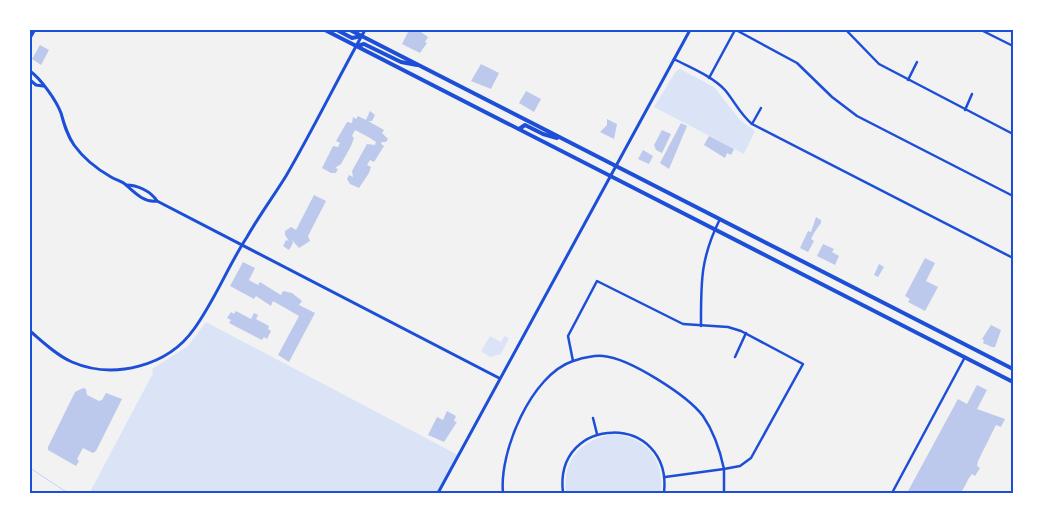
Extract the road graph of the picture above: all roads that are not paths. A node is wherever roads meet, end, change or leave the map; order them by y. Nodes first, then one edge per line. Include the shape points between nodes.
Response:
1 (34, 30) edge
2 (325, 30) edge
3 (337, 30) edge
4 (350, 30) edge
5 (365, 30) edge
6 (690, 30) edge
7 (736, 30) edge
8 (846, 30) edge
9 (982, 30) edge
10 (362, 36) junction
11 (30, 37) edge
12 (357, 46) junction
13 (1013, 46) edge
14 (674, 60) junction
15 (917, 62) dead end
16 (420, 65) junction
17 (30, 70) edge
18 (709, 78) junction
19 (30, 80) edge
20 (908, 80) junction
21 (43, 86) junction
22 (460, 86) junction
23 (972, 94) dead end
24 (455, 96) junction
25 (761, 108) dead end
26 (965, 110) junction
27 (752, 124) junction
28 (519, 129) junction
29 (1013, 134) edge
30 (565, 140) junction
31 (615, 166) junction
32 (610, 175) junction
33 (126, 185) junction
34 (1013, 196) edge
35 (158, 201) junction
36 (720, 219) junction
37 (715, 229) junction
38 (242, 244) junction
39 (1013, 258) edge
40 (701, 326) junction
41 (30, 331) edge
42 (746, 333) junction
43 (735, 357) dead end
44 (965, 357) junction
45 (573, 361) junction
46 (1013, 369) edge
47 (499, 378) junction
48 (1013, 382) edge
49 (593, 418) dead end
50 (597, 434) junction
51 (724, 469) junction
52 (665, 476) junction
53 (562, 492) edge
54 (438, 493) edge
55 (503, 493) edge
56 (664, 493) edge
57 (724, 493) edge
58 (892, 493) edge

1 - 11 main road
2 - 12 main road
3 - 10 main road via 352,38
4 - 10 main road
5 - 10 street
6 - 14 street
7 - 18 street
7 - 34 street via 797,63 857,116
8 - 20 street via 874,61
9 - 13 street
10 - 12 street
10 - 16 main road
12 - 16 main road via 364,44 401,62
12 - 24 main road
12 - 38 street via 286,174
14 - 18 street
14 - 31 street
15 - 20 street
16 - 22 main road
17 - 21 street
18 - 27 street via 724,89
19 - 21 street
20 - 26 street
21 - 33 street via 57,105 68,135 82,155
22 - 24 main road
22 - 30 main road
23 - 26 street
24 - 28 main road
25 - 27 street
26 - 29 street
27 - 39 street
28 - 30 main road via 525,125
28 - 32 main road
30 - 31 main road
31 - 32 street
31 - 36 main road
32 - 37 main road
32 - 47 street
33 - 35 street via 153,195
33 - 35 street via 130,191 152,202
35 - 38 street
36 - 37 street
36 - 46 main road
37 - 40 street via 703,264
37 - 44 main road
38 - 41 street via 194,330 172,349 148,363 110,370 88,367 66,360
38 - 47 street
40 - 42 street via 728,327
40 - 45 street via 683,324 597,280 568,336
42 - 43 street
42 - 51 street via 803,364 751,458 740,466
44 - 48 main road
44 - 58 street
45 - 51 street via 596,356 615,359 676,391 702,415 710,428
45 - 55 street via 546,378 520,422 505,460
47 - 54 street
49 - 50 street
50 - 52 street via 626,433 643,442 657,456
50 - 53 street via 581,442 568,459
51 - 52 street
51 - 57 street
52 - 56 street

